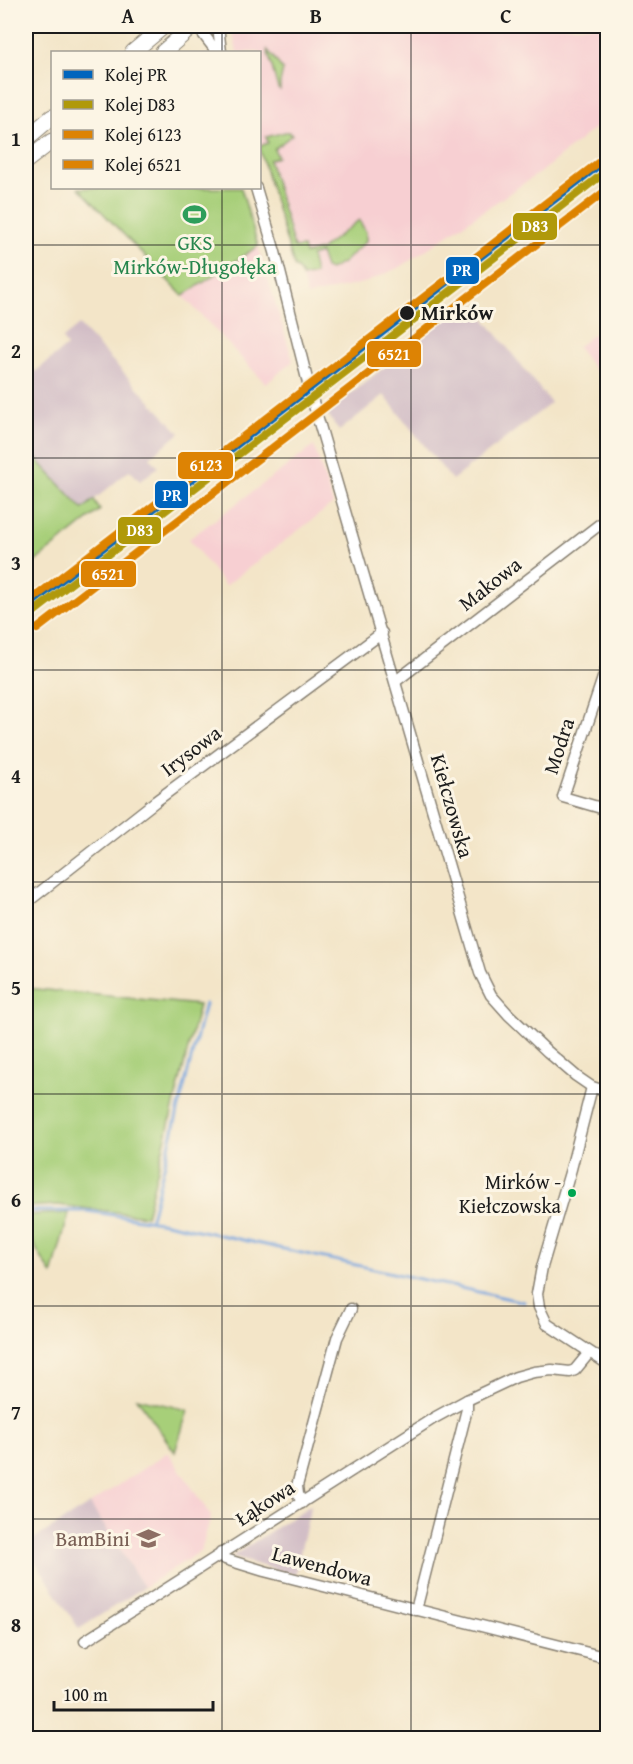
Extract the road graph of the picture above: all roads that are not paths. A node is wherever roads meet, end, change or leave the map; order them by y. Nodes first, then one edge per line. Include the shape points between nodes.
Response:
1 (164, 26) edge
2 (195, 26) edge
3 (218, 26) edge
4 (134, 51) edge
5 (164, 51) edge
6 (218, 51) edge
7 (219, 51) edge
8 (51, 118) edge
9 (26, 139) edge
10 (51, 142) edge
11 (26, 161) edge
12 (256, 189) edge
13 (608, 518) edge
14 (382, 633) junction
15 (608, 663) edge
16 (396, 681) junction
17 (608, 810) edge
18 (26, 903) edge
19 (592, 1088) junction
20 (608, 1092) edge
21 (351, 1309) dead end
22 (589, 1353) junction
23 (608, 1365) edge
24 (467, 1400) junction
25 (302, 1503) junction
26 (221, 1553) junction
27 (417, 1610) junction
28 (85, 1641) dead end
29 (608, 1658) edge

1 - 4 main road
2 - 5 main road
2 - 6 street
3 - 7 street
8 - 9 main road
10 - 11 main road
12 - 14 street, Kiełczowska via 311,395
13 - 16 street, Makowa
14 - 16 street, Kiełczowska
14 - 18 street, Irysowa
15 - 17 street, Modra via 563,796
16 - 19 street, Kiełczowska via 487,989 508,1014
19 - 20 street
19 - 22 street via 537,1294 547,1324
21 - 25 street via 337,1338 297,1486
22 - 23 street
22 - 24 street, Łąkowa via 570,1372 534,1372
24 - 25 street, Łąkowa
24 - 27 street
25 - 26 street, Łąkowa
26 - 27 street, Lawendowa via 225,1559 245,1566
26 - 28 street, Łąkowa
27 - 29 street, Lawendowa

